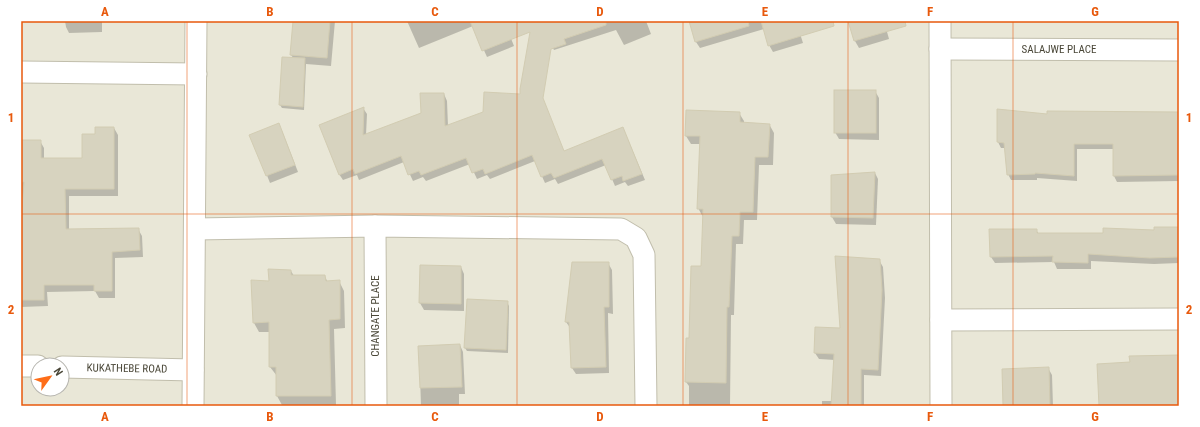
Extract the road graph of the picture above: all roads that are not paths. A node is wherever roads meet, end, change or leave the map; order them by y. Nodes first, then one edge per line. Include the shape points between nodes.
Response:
1 (196, 21) edge
2 (940, 21) edge
3 (940, 49) junction
4 (1179, 50) edge
5 (21, 72) edge
6 (196, 74) junction
7 (375, 226) junction
8 (195, 229) junction
9 (1179, 319) edge
10 (941, 320) junction
11 (70, 367) edge
12 (193, 370) junction
13 (193, 406) edge
14 (376, 406) edge
15 (646, 406) edge
16 (941, 406) edge

1 - 6 street
2 - 3 street
3 - 4 street, SALAJWE PLACE
3 - 10 street
5 - 6 street
6 - 8 street
7 - 8 street
7 - 14 street, CHANGATE PLACE
7 - 15 street via 621,229 636,238 644,255
8 - 12 street
9 - 10 street
10 - 16 street
11 - 12 street, KUKATHEBE ROAD
12 - 13 street

